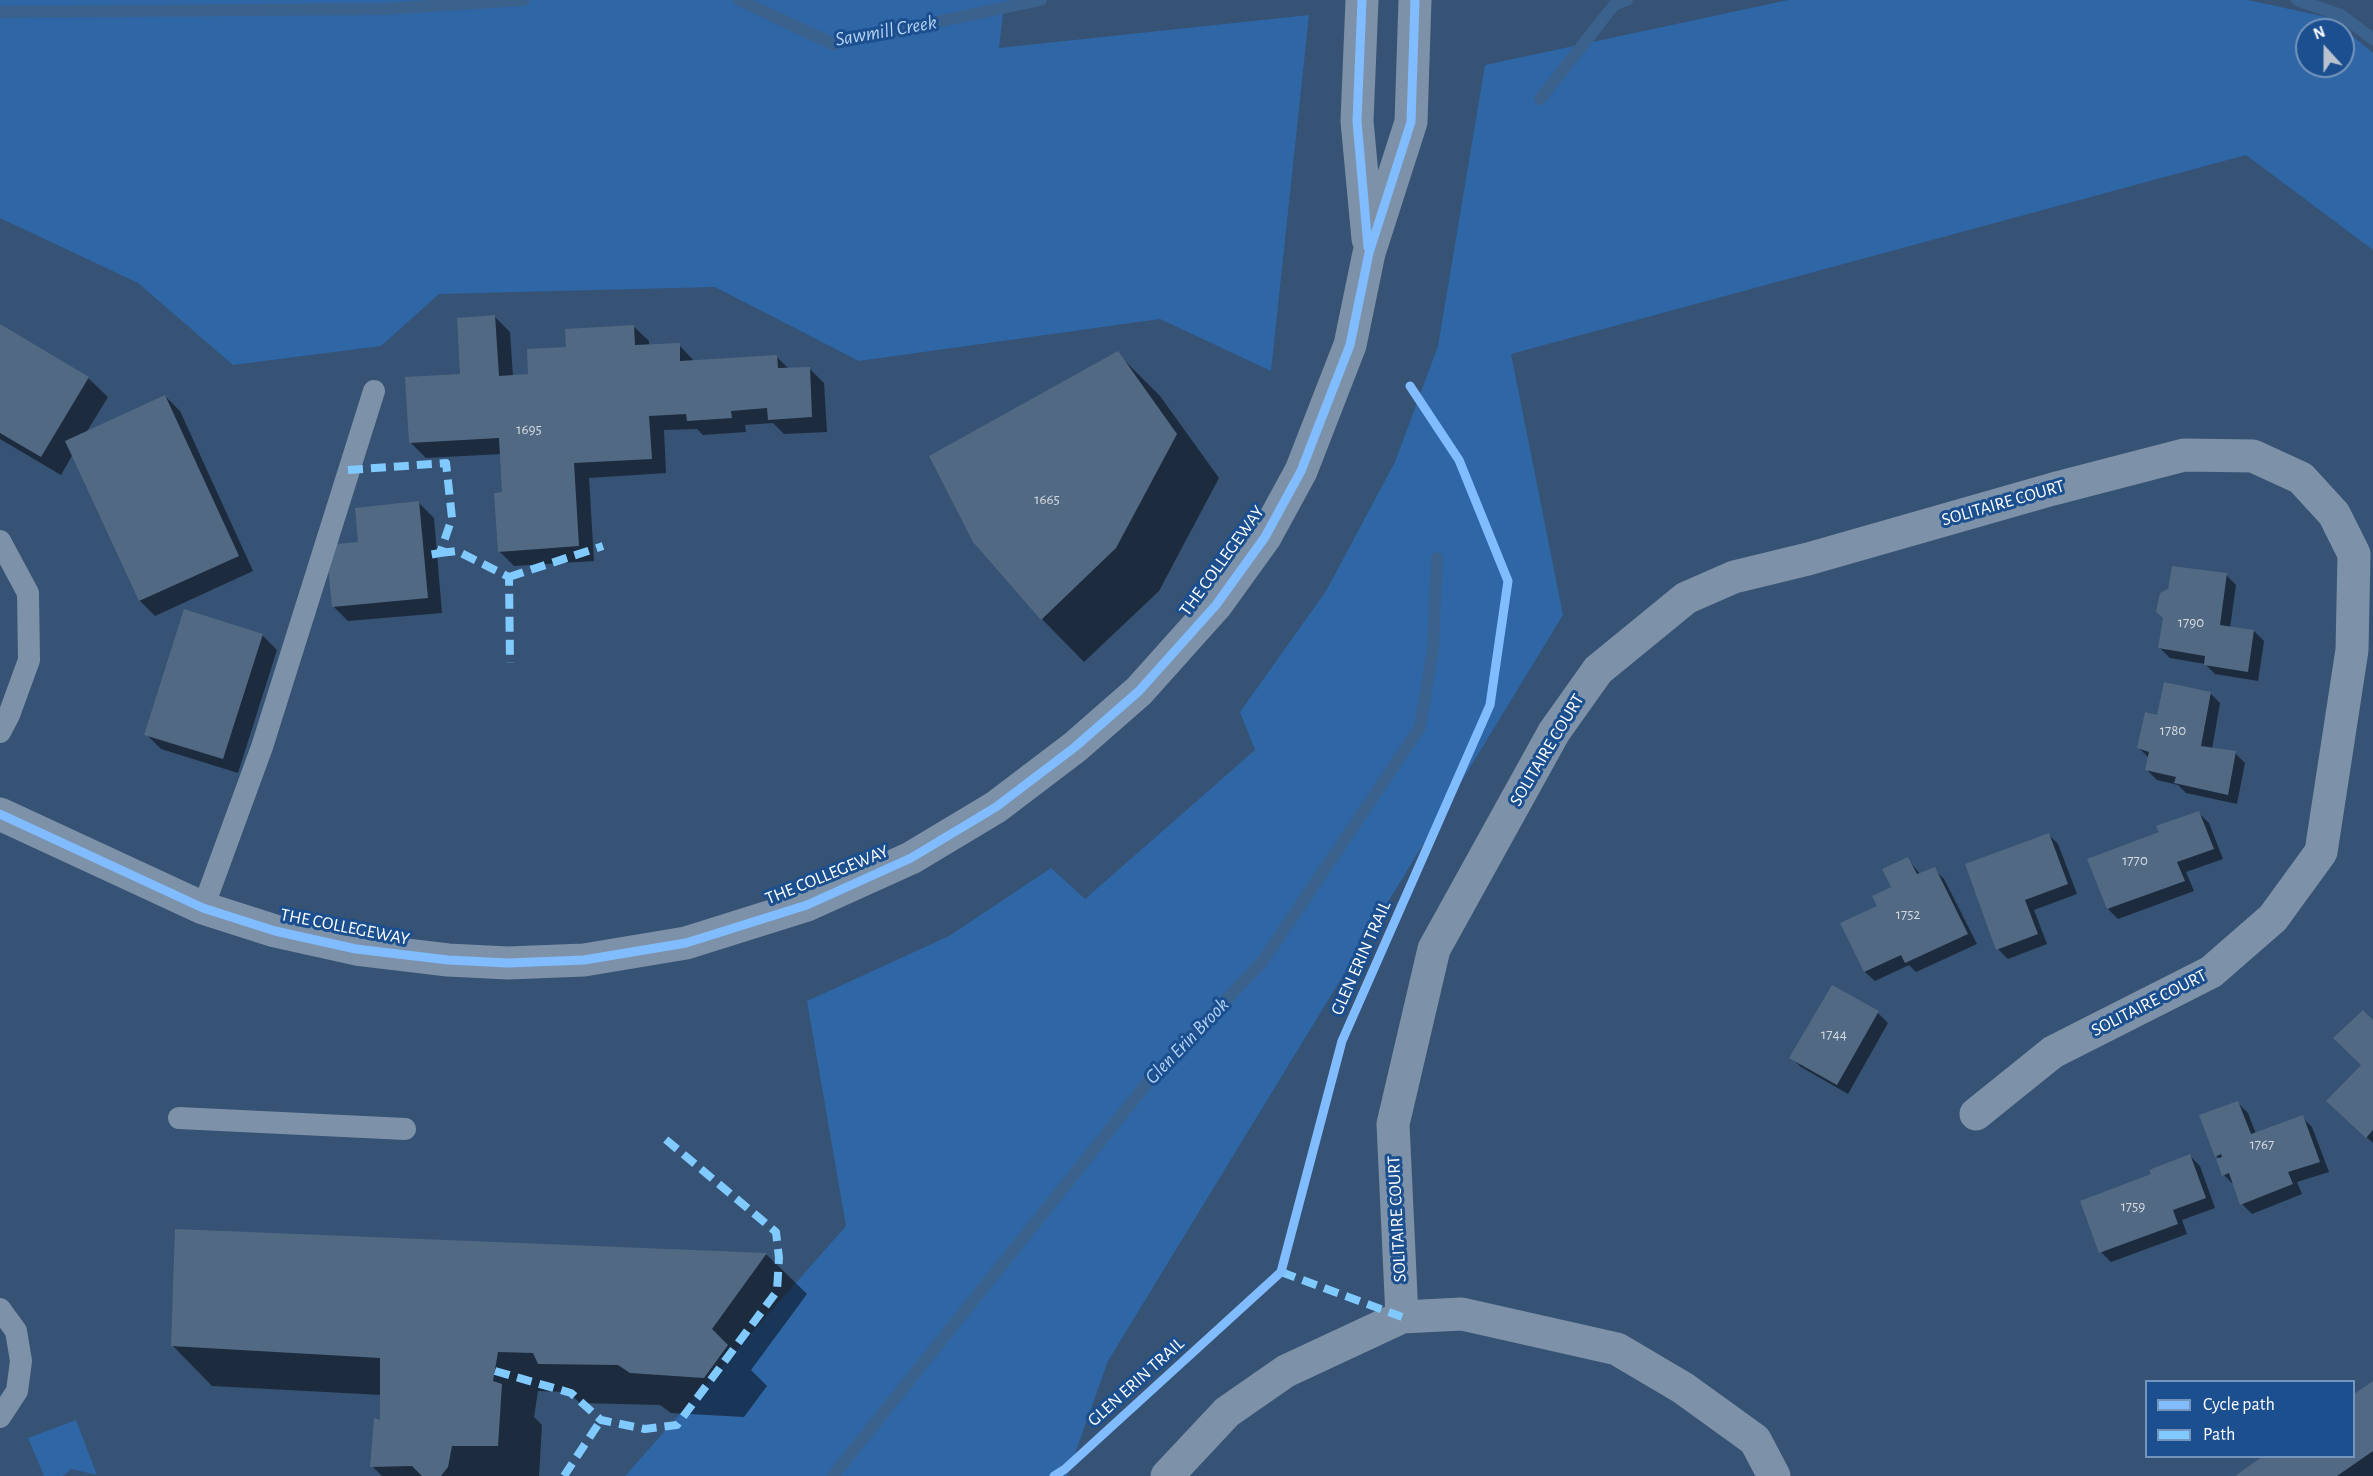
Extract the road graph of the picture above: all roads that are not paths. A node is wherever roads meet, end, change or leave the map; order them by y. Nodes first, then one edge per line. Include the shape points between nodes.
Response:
1 (1362, 0) edge
2 (1416, 0) edge
3 (1369, 253) junction
4 (374, 392) dead end
5 (0, 541) edge
6 (0, 732) edge
7 (0, 814) edge
8 (203, 908) junction
9 (1976, 1114) dead end
10 (179, 1118) dead end
11 (405, 1129) dead end
12 (0, 1310) edge
13 (1402, 1317) junction
14 (0, 1417) edge
15 (1167, 1476) edge
16 (1774, 1476) edge

1 - 3 street, THE COLLEGEWAY via 1357,121
2 - 3 street, THE COLLEGEWAY via 1411,122
3 - 8 street, THE COLLEGEWAY via 1350,345 1301,471 1264,537 1216,605 1139,691 1075,747 996,807 911,858 807,905 686,943 584,960 508,963 356,949 275,931
4 - 8 lane via 262,747
5 - 6 lane via 28,593 28,660
7 - 8 street, THE COLLEGEWAY
9 - 13 street, SOLITAIRE COURT via 2053,1052 2211,972 2273,918 2321,852 2352,650 2354,554 2334,514 2301,478 2253,456 2184,455 2053,489 1734,577 1686,598 1598,670 1554,732 1434,949 1393,1124
10 - 11 lane
12 - 14 lane via 16,1331 21,1361 17,1390
13 - 15 street via 1286,1371 1227,1412
13 - 16 street via 1462,1314 1617,1349 1683,1388 1755,1440

